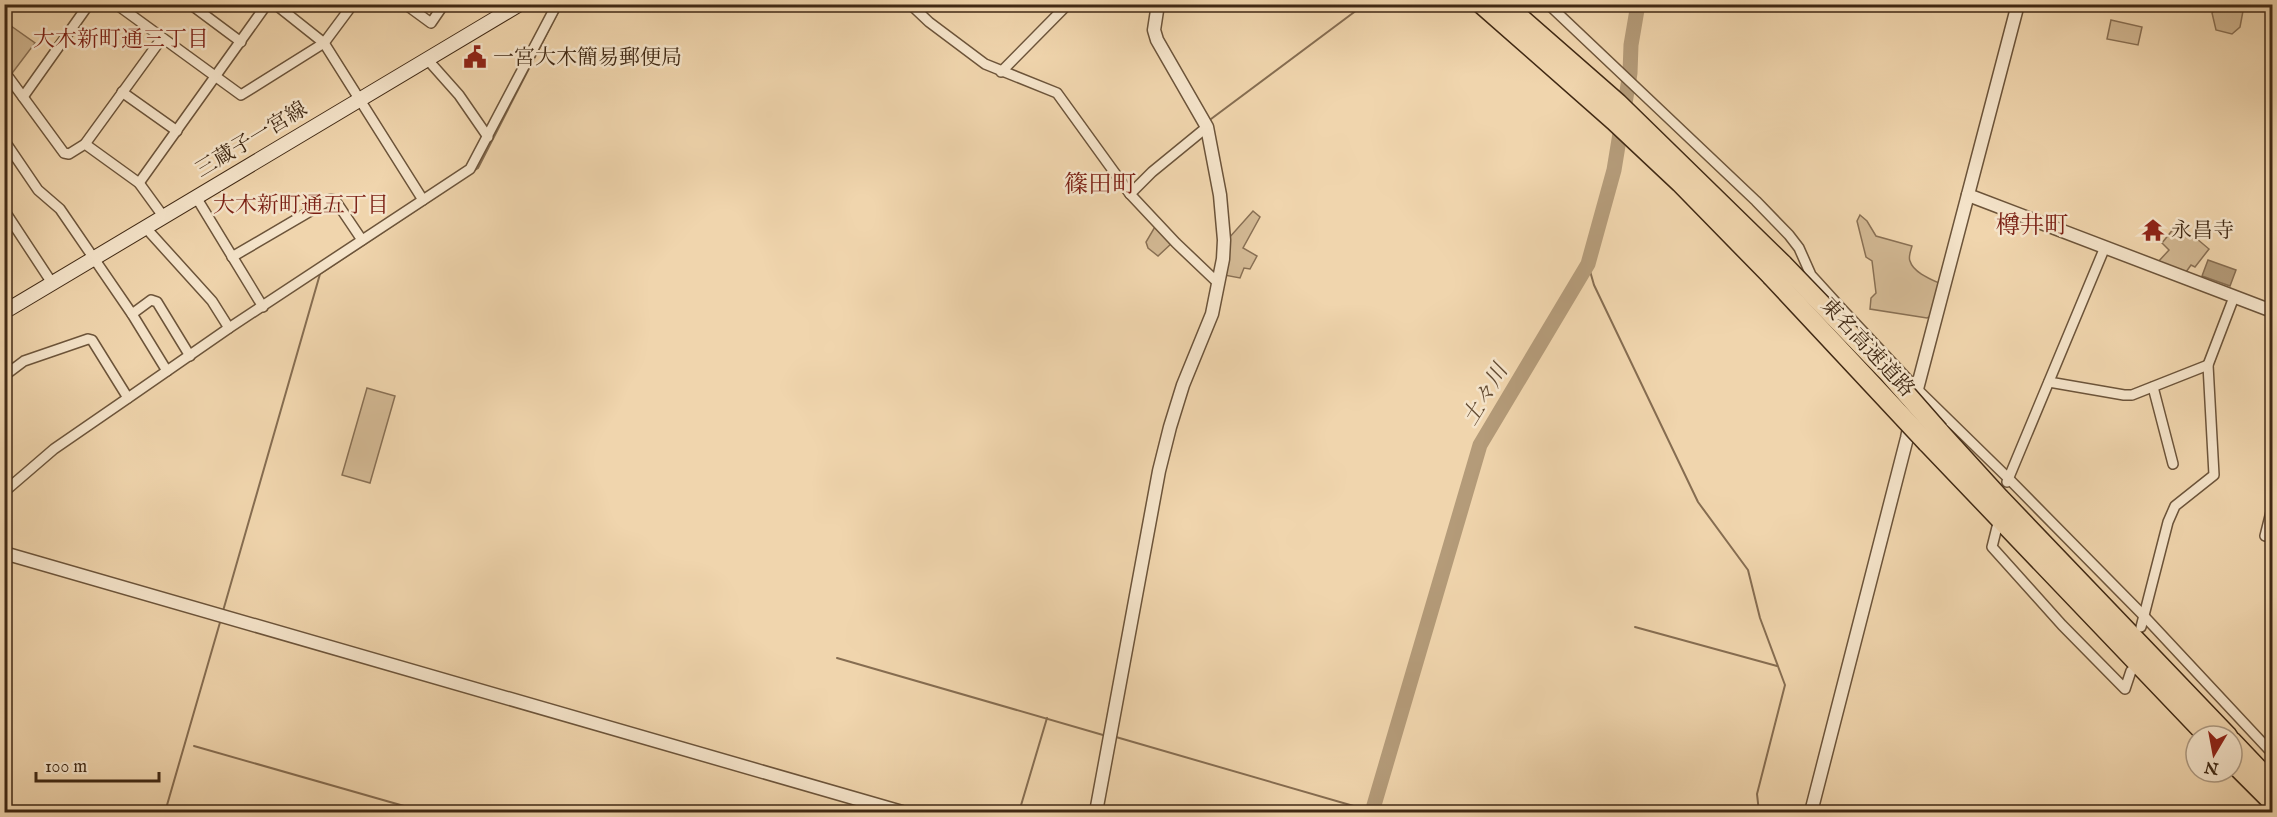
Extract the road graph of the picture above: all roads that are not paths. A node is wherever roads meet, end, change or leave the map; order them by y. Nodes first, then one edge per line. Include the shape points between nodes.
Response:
1 (116, 4) edge
2 (190, 4) edge
3 (267, 4) edge
4 (275, 4) edge
5 (353, 4) edge
6 (405, 4) edge
7 (444, 4) edge
8 (557, 4) edge
9 (910, 4) edge
10 (1068, 4) edge
11 (1158, 4) edge
12 (1481, 4) edge
13 (1548, 4) edge
14 (2018, 4) edge
15 (519, 5) edge
16 (85, 6) edge
17 (1505, 12) edge
18 (162, 38) junction
19 (241, 42) junction
20 (324, 43) junction
21 (427, 59) junction
22 (4, 71) edge
23 (1001, 72) junction
24 (216, 77) junction
25 (122, 92) junction
26 (22, 97) junction
27 (360, 99) junction
28 (1208, 127) junction
29 (177, 131) junction
30 (488, 137) junction
31 (4, 140) edge
32 (85, 144) junction
33 (139, 183) junction
34 (1130, 194) junction
35 (1968, 195) junction
36 (196, 197) junction
37 (423, 200) junction
38 (4, 210) edge
39 (164, 216) junction
40 (144, 227) junction
41 (362, 240) junction
42 (2105, 247) junction
43 (232, 257) junction
44 (93, 258) junction
45 (52, 284) junction
46 (1218, 284) junction
47 (2234, 297) junction
48 (263, 307) junction
49 (2272, 311) edge
50 (4, 312) edge
51 (132, 314) junction
52 (229, 328) junction
53 (190, 356) junction
54 (2208, 365) junction
55 (167, 371) junction
56 (5, 374) edge
57 (2049, 382) junction
58 (2152, 387) junction
59 (1917, 389) junction
60 (128, 398) junction
61 (1933, 437) junction
62 (2173, 464) dead end
63 (4, 476) edge
64 (2008, 481) junction
65 (12, 485) junction
66 (4, 492) edge
67 (2272, 508) edge
68 (1997, 527) dead end
69 (2265, 536) dead end
70 (4, 554) edge
71 (2144, 616) junction
72 (2141, 627) dead end
73 (2131, 671) dead end
74 (2195, 724) edge
75 (2217, 724) edge
76 (2272, 753) edge
77 (2244, 754) edge
78 (2244, 774) edge
79 (2272, 783) edge
80 (2272, 802) edge
81 (902, 813) edge
82 (1096, 813) edge
83 (1811, 813) edge

1 - 18 street
2 - 19 street
3 - 19 street
4 - 20 street
5 - 20 street
6 - 7 street via 431,23
8 - 30 street
9 - 23 street via 985,64
10 - 23 street
11 - 28 street via 1154,30 1157,40
12 - 17 highway, 東名高速道路
13 - 59 street via 1789,235 1811,275
14 - 35 street
15 - 21 main road, 三蔵子一宮線
16 - 26 street
17 - 61 highway, 東名高速道路, bridge via 1623,118 1889,374
18 - 24 street
18 - 25 street
19 - 24 street
20 - 24 street via 241,95
20 - 27 street
21 - 27 main road, 三蔵子一宮線
21 - 30 street via 477,118
22 - 26 street
23 - 34 street via 1057,93
24 - 29 street
25 - 29 street
25 - 32 street
26 - 32 street via 64,153
27 - 36 main road, 三蔵子一宮線
27 - 37 street
28 - 34 street
28 - 46 street via 1224,240
29 - 33 street
30 - 37 street via 470,169
31 - 44 street via 38,190 60,209
32 - 33 street
33 - 39 street
34 - 46 street
35 - 42 street
35 - 59 street
36 - 39 main road, 三蔵子一宮線
36 - 43 street
37 - 41 street
38 - 45 street
39 - 40 main road, 三蔵子一宮線
40 - 44 main road, 三蔵子一宮線
40 - 52 street via 212,301
41 - 43 street via 331,199
41 - 48 street
42 - 47 street
42 - 57 street
43 - 48 street
44 - 45 main road, 三蔵子一宮線
44 - 51 street
45 - 50 main road, 三蔵子一宮線
46 - 82 street via 1212,314 1183,385 1159,471
47 - 49 street
47 - 54 street
48 - 52 street
51 - 53 street via 151,300 157,302
51 - 55 street
52 - 53 street
53 - 55 street
54 - 58 street
54 - 71 street via 2214,475 2175,506
55 - 60 street
56 - 60 street via 24,361 88,339
57 - 58 street via 2124,395
57 - 64 street
58 - 62 street
59 - 64 street
59 - 83 street
60 - 65 street via 54,449
61 - 74 highway, 東名高速道路
61 - 75 highway, 東名高速道路 via 2000,498
63 - 65 street
64 - 71 street
65 - 66 street
67 - 69 street
68 - 73 street via 1992,547 2062,625 2125,689
70 - 81 street
71 - 72 street
71 - 76 street
77 - 79 highway
78 - 80 highway

